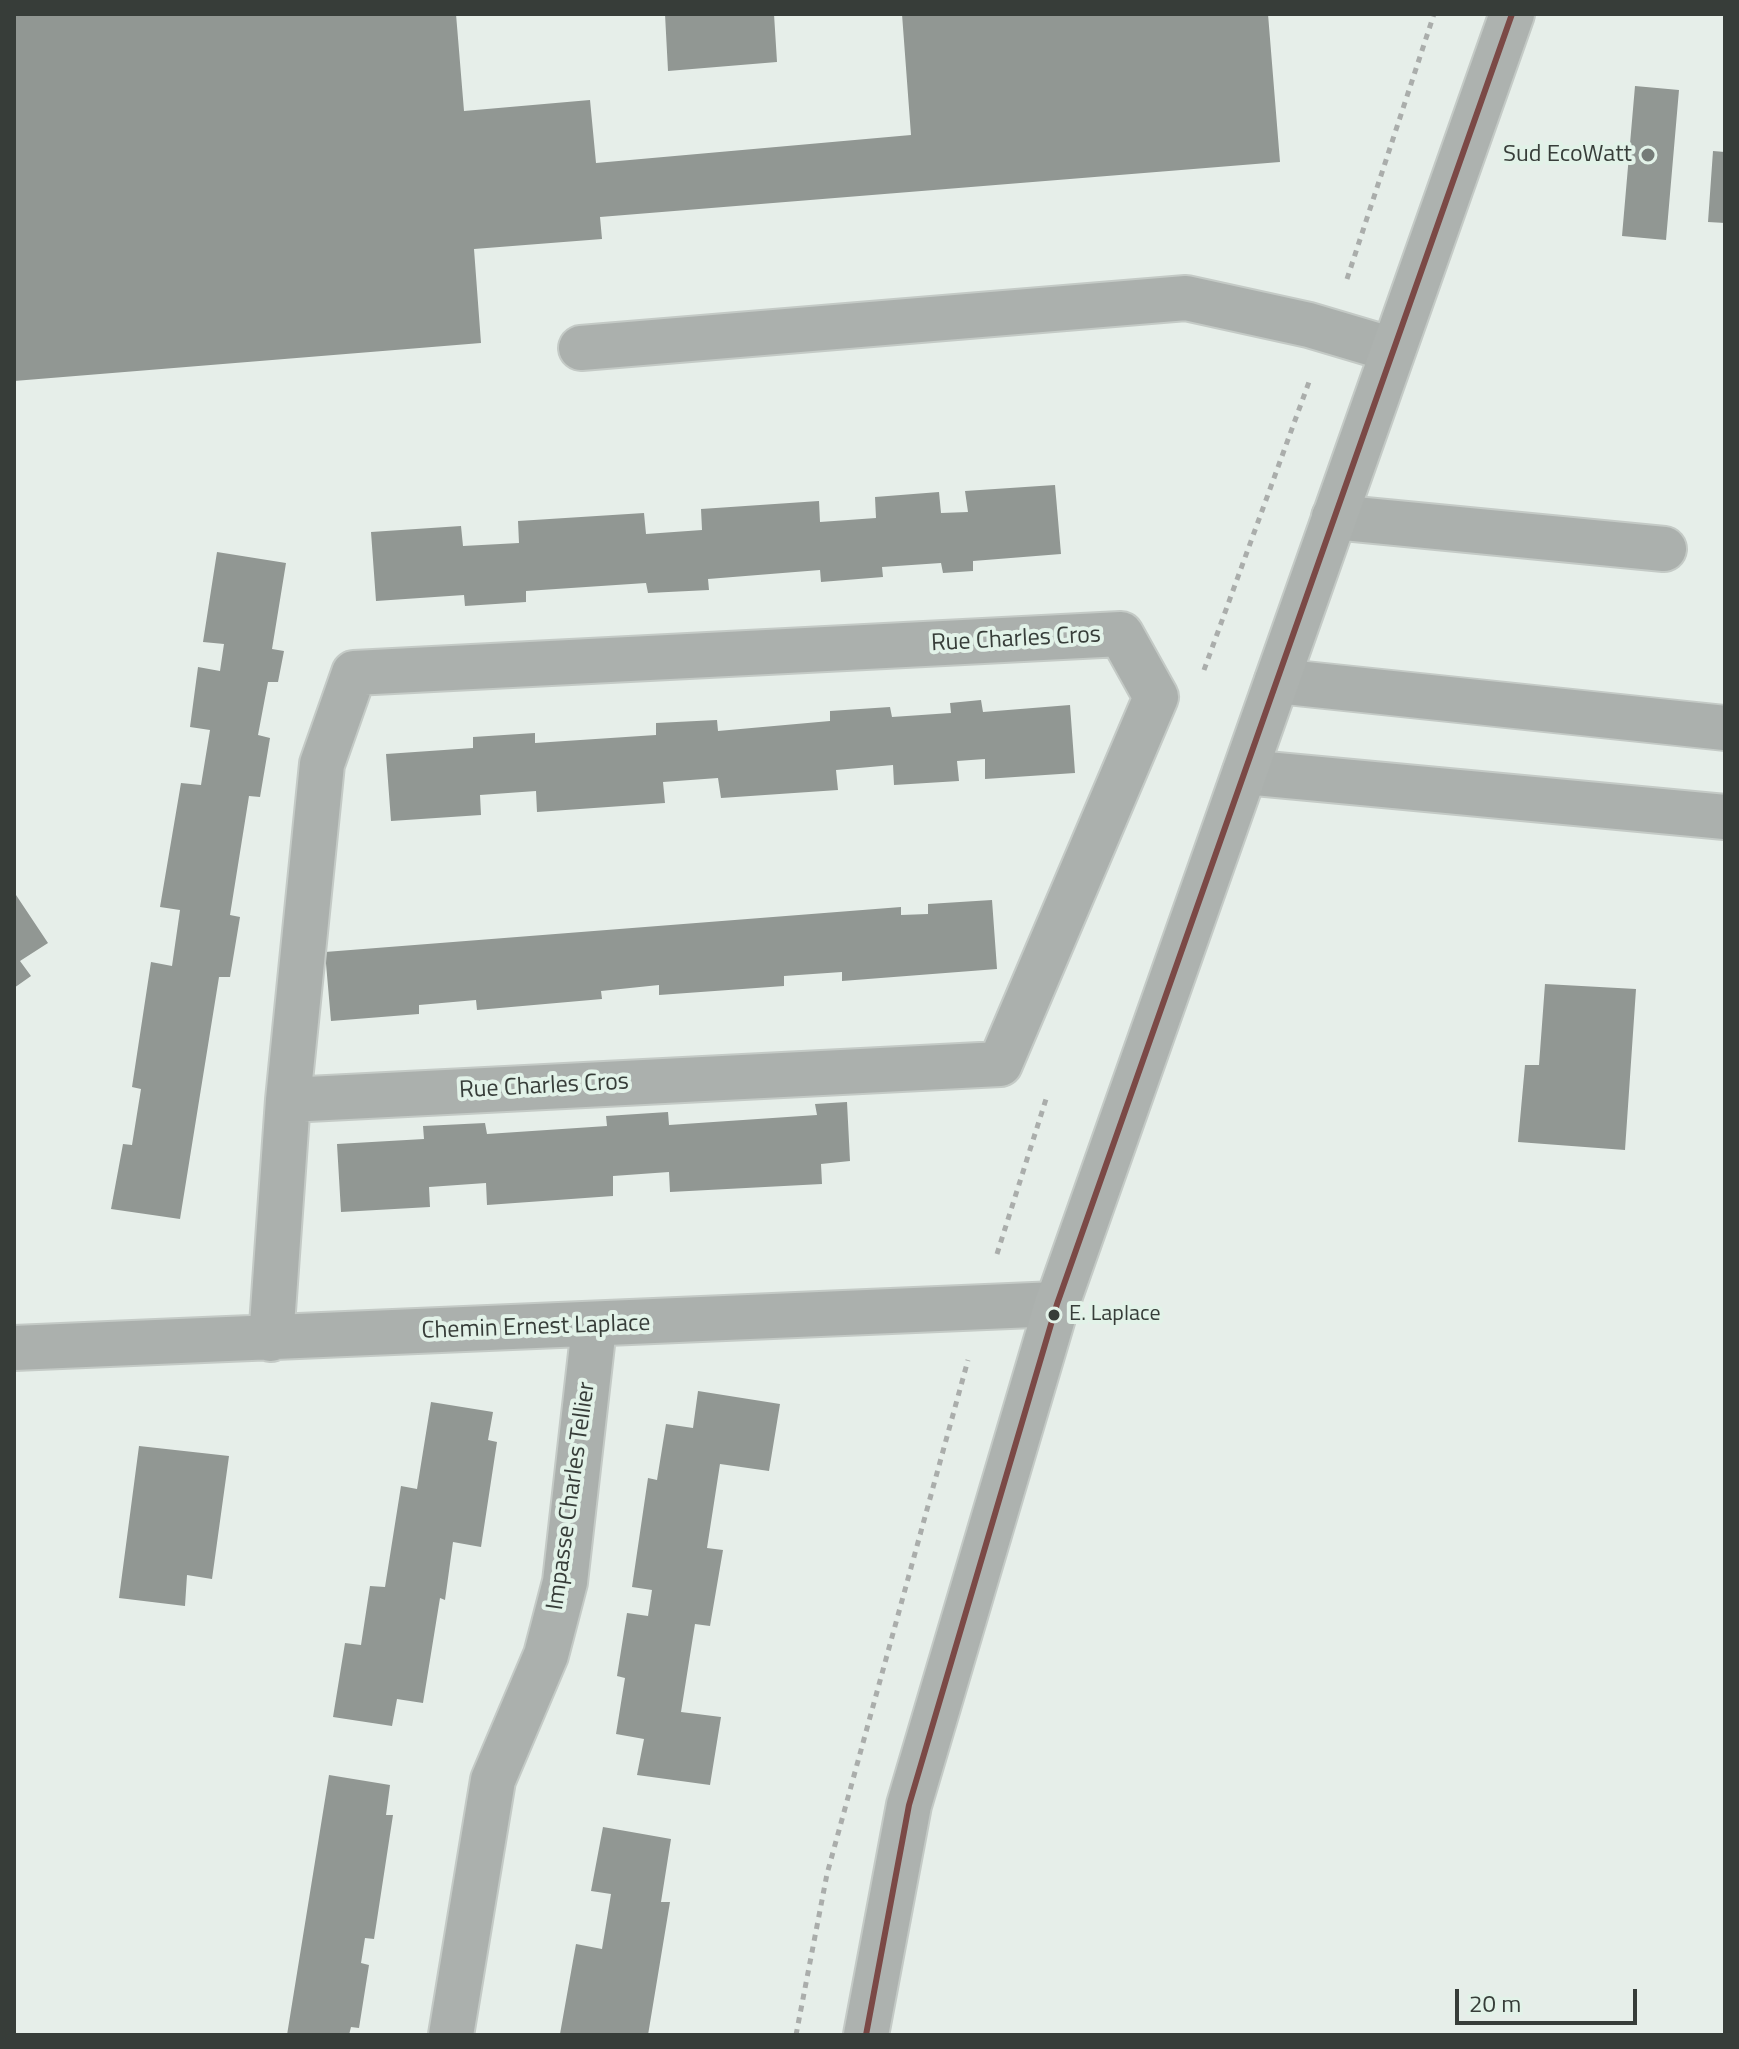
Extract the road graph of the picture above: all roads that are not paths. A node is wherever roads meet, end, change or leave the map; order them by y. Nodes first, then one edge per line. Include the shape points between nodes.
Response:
1 (1512, 14) edge
2 (581, 348) dead end
3 (1393, 350) junction
4 (1334, 517) junction
5 (1664, 549) dead end
6 (1277, 681) junction
7 (1725, 728) edge
8 (1245, 772) junction
9 (1725, 817) edge
10 (288, 1100) junction
11 (1057, 1304) junction
12 (594, 1327) junction
13 (271, 1339) junction
14 (14, 1348) edge
15 (451, 2035) edge
16 (866, 2035) edge

1 - 3 main road
2 - 3 street via 1186,298
3 - 4 main road
4 - 5 street
4 - 6 main road
6 - 7 street
6 - 8 main road
8 - 9 street
8 - 11 main road
10 - 10 street, Rue Charles Cros via 322,764 354,673 1121,634 1156,697 1000,1064
10 - 13 street, Rue Charles Cros
11 - 12 street, Chemin Ernest Laplace
11 - 16 main road via 909,1805
12 - 13 street, Chemin Ernest Laplace
12 - 15 street, Impasse Charles Tellier via 565,1582 546,1655 493,1780
13 - 14 street, Chemin Ernest Laplace

